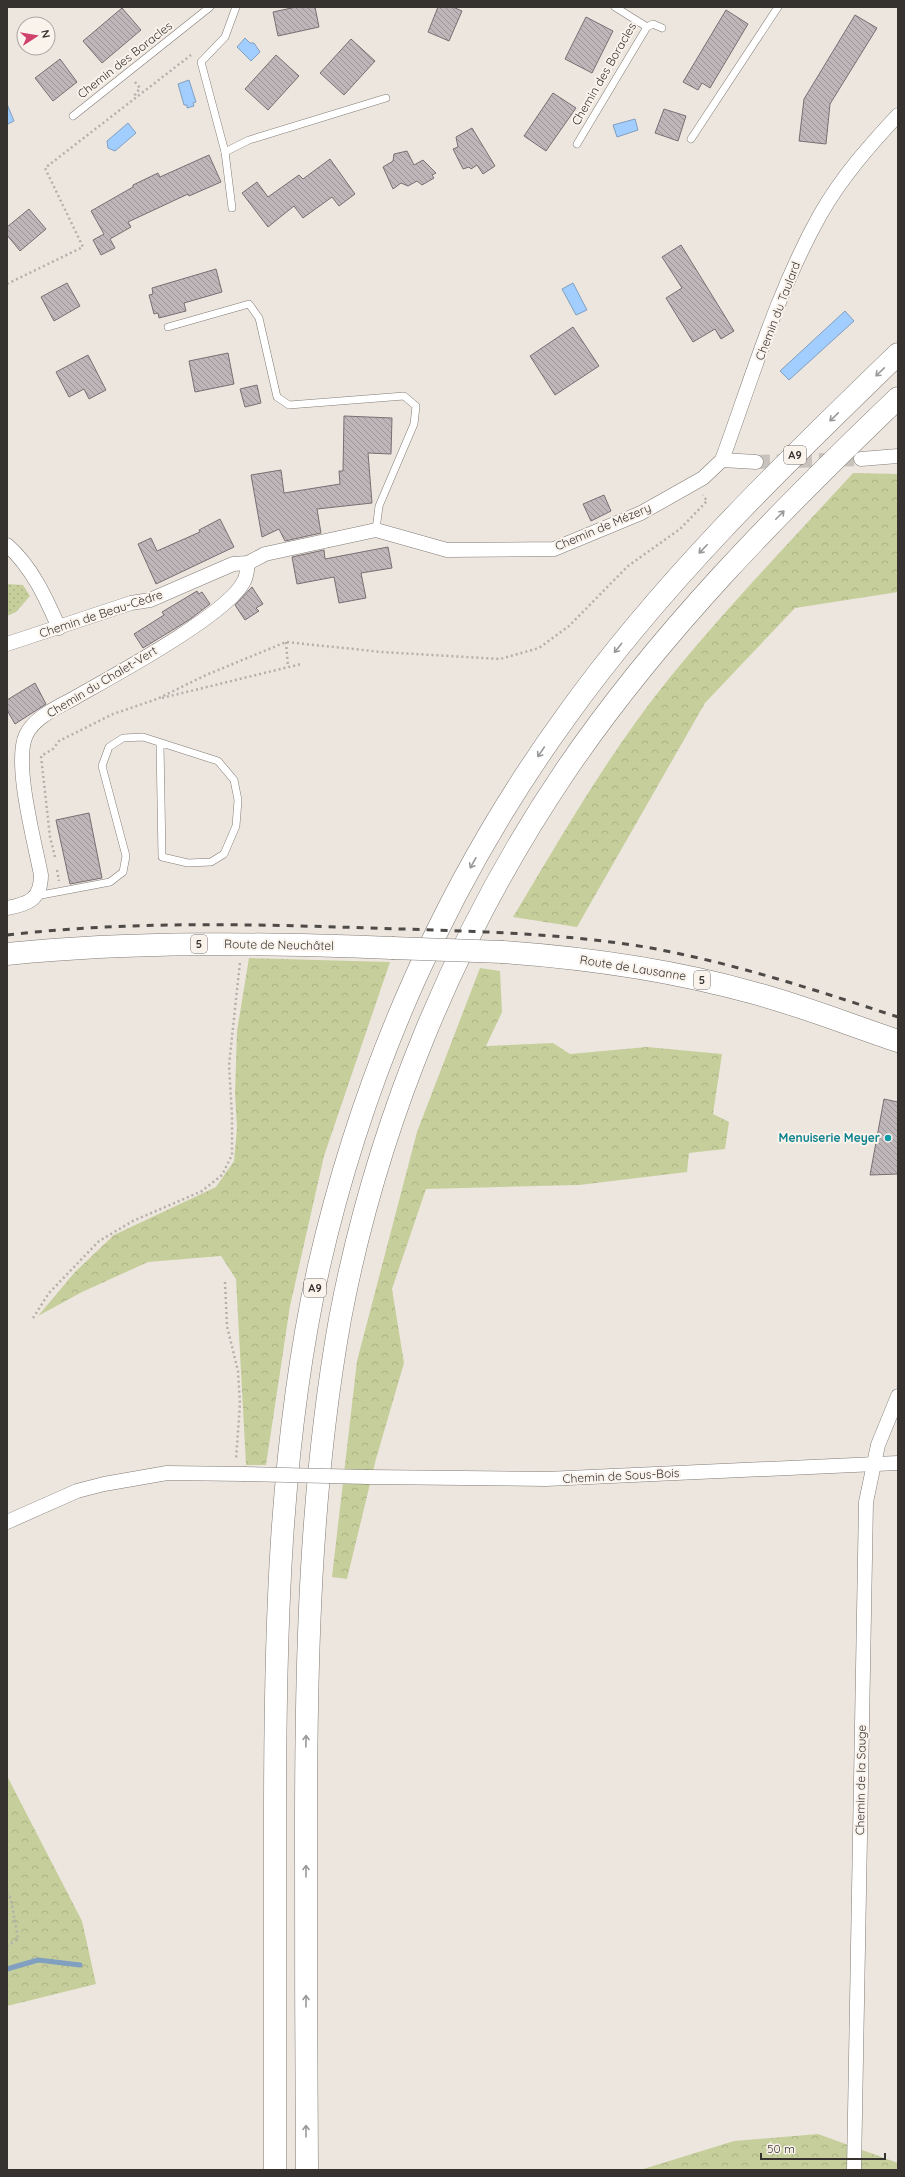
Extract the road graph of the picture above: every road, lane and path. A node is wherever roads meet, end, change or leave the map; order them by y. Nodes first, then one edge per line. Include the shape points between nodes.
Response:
1 (210, 7) edge
2 (236, 7) edge
3 (615, 7) edge
4 (778, 7) edge
5 (647, 27) junction
6 (662, 28) dead end
7 (195, 51) dead end
8 (140, 88) dead end
9 (135, 97) junction
10 (386, 98) dead end
11 (898, 115) edge
12 (73, 116) dead end
13 (691, 139) dead end
14 (577, 144) dead end
15 (225, 152) junction
16 (232, 208) dead end
17 (7, 284) edge
18 (168, 327) dead end
19 (898, 354) edge
20 (898, 398) edge
21 (898, 456) edge
22 (861, 459) tunnel mouth
23 (722, 460) junction
24 (756, 462) tunnel mouth
25 (707, 501) dead end
26 (376, 530) junction
27 (7, 545) edge
28 (248, 563) junction
29 (59, 628) junction
30 (286, 642) junction
31 (7, 644) edge
32 (301, 664) dead end
33 (288, 667) junction
34 (157, 699) junction
35 (160, 743) junction
36 (55, 860) dead end
37 (57, 868) dead end
38 (62, 891) junction
39 (36, 896) junction
40 (7, 908) edge
41 (242, 944) junction
42 (503, 952) joint
43 (7, 954) edge
44 (898, 1041) edge
45 (225, 1282) dead end
46 (33, 1318) dead end
47 (898, 1396) edge
48 (898, 1463) edge
49 (873, 1465) junction
50 (239, 1474) junction
51 (7, 1522) edge
52 (7, 1892) edge
53 (7, 1946) edge
54 (275, 2170) edge
55 (306, 2170) edge
56 (854, 2170) edge

1 - 12 lane, Chemin des Boracles
2 - 15 lane via 225,37 201,62
3 - 5 lane, Chemin des Boracles
4 - 13 lane
5 - 6 lane via 653,24
5 - 14 lane, Chemin des Boracles
7 - 9 path
8 - 9 path
9 - 17 path via 45,168 83,247
10 - 15 lane via 249,140
11 - 23 street, Chemin du Taulard via 863,153 821,214 790,275
15 - 16 lane
18 - 26 lane via 249,304 259,318 277,398 289,405 404,396 416,406 414,424 379,506
19 -> 54 main road, A9 via 795,454 697,555 624,640 566,716 513,795 466,877 405,1001 371,1087 343,1176 318,1274 298,1390 284,1514 278,1612 275,1751
55 -> 20 main road, A9 via 306,1744 309,1613 315,1516 326,1415 341,1318 361,1228 386,1140 417,1054 456,963 516,849 566,770 618,698 689,612 752,543
21 - 22 street
23 - 24 street
23 - 26 street, Chemin de Mézery via 703,478 641,513 554,549 447,550
25 - 30 path via 680,529 628,566 569,626 539,648 500,659 382,652
26 - 28 street, Chemin de Beau-Cèdre via 265,554
27 - 29 street via 29,569
28 - 29 street, Chemin de Beau-Cèdre via 233,564 150,600 131,603
28 - 39 street, Chemin du Chalet-Vert via 244,581 216,610 161,647 45,715 26,735 22,752 22,771 42,874 41,887
29 - 31 street, Chemin de Beau-Cèdre
30 - 33 path
30 - 34 path via 206,675
32 - 33 path
33 - 34 path
34 - 36 path via 113,714 76,731 59,741 53,749 42,756 50,837
35 - 35 lane via 218,761 234,780 238,800 236,826 224,854 211,862 188,863 162,856
35 - 38 lane via 143,737 122,738 110,746 102,766 126,856 123,872 110,882
37 - 38 path
38 - 39 lane
39 - 40 street via 23,905
41 - 42 main road, Route de Neuchâtel / 5, bridge
41 - 43 main road, Route de Neuchâtel / 5 via 104,947
41 - 46 path via 229,1065 232,1155 222,1175 202,1191 133,1221 99,1241 49,1293
42 - 44 main road, Route de Lausanne / 5 via 576,958 683,976 754,992
45 - 50 path via 227,1326 238,1371 240,1397
47 - 49 street, Chemin de la Sauge via 884,1426
48 - 49 street, Chemin de Sous-Bois
49 - 50 street, Chemin de Sous-Bois, bridge via 546,1479
49 - 56 street, Chemin de la Sauge via 866,1502
50 - 51 street via 167,1473 104,1484 76,1491
52 - 53 path via 11,1899 18,1939

